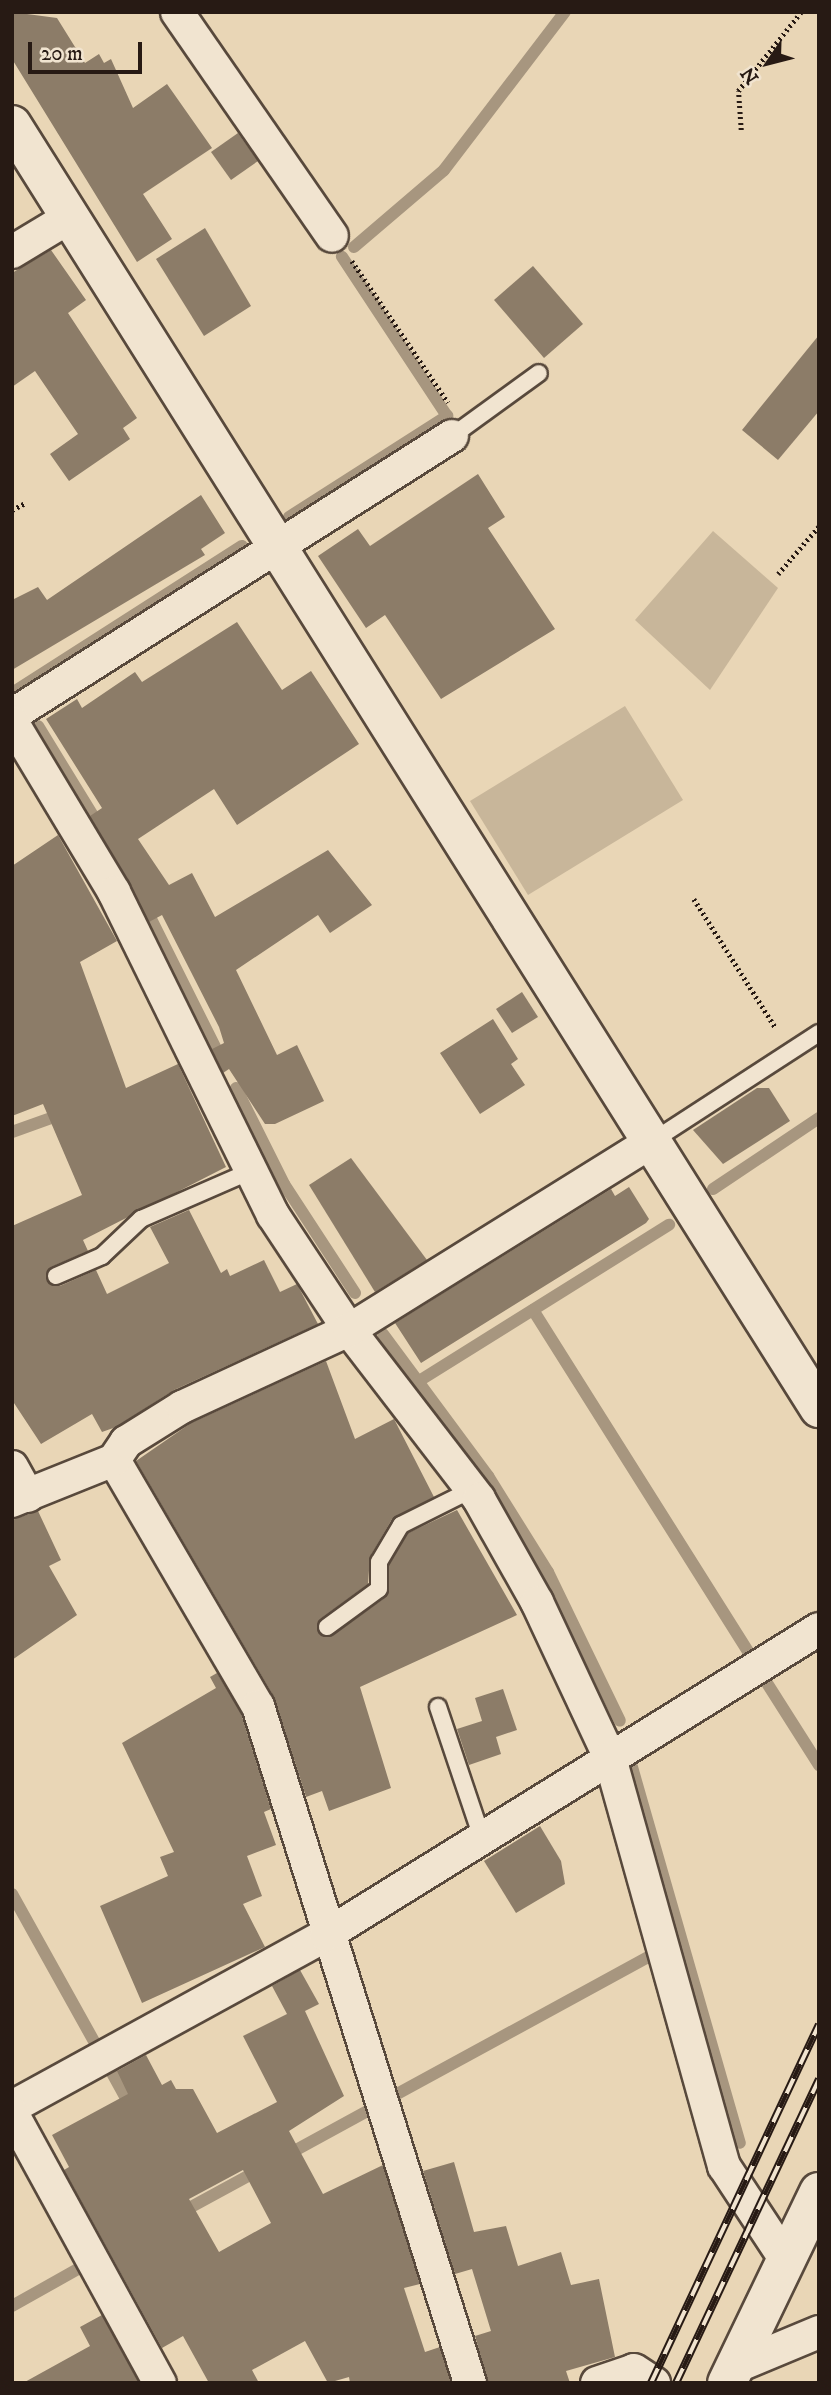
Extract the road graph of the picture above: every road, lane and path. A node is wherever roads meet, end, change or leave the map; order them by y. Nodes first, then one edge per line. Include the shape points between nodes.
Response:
1 (177, 12) edge
2 (801, 12) edge
3 (12, 125) edge
4 (741, 130) dead end
5 (70, 217) junction
6 (332, 236) joint
7 (12, 253) edge
8 (539, 373) dead end
9 (458, 431) junction
10 (25, 503) dead end
11 (12, 510) edge
12 (819, 526) edge
13 (279, 549) junction
14 (778, 573) dead end
15 (12, 715) edge
16 (12, 722) edge
17 (694, 899) dead end
18 (819, 1033) edge
19 (790, 1051) junction
20 (651, 1142) junction
21 (251, 1171) junction
22 (56, 1276) dead end
23 (349, 1329) junction
24 (819, 1408) edge
25 (114, 1460) junction
26 (12, 1467) edge
27 (471, 1490) junction
28 (20, 1498) edge
29 (327, 1627) dead end
30 (819, 1629) edge
31 (438, 1707) dead end
32 (610, 1758) junction
33 (482, 1838) junction
34 (326, 1935) junction
35 (12, 2110) edge
36 (819, 2192) edge
37 (786, 2260) junction
38 (819, 2332) edge
39 (731, 2375) edge
40 (160, 2383) edge
41 (470, 2383) edge
42 (597, 2383) edge
43 (654, 2383) edge

1 - 6 street
2 - 4 path via 738,92
3 - 5 street
5 - 7 street
5 - 13 street
6 - 9 path
8 - 9 lane
9 - 13 street
10 - 11 path
12 - 14 path
13 - 15 street
13 - 20 street
16 - 21 street via 114,892
17 - 19 path
18 - 19 lane
19 - 20 lane
20 - 23 street
20 - 24 street
21 - 22 lane via 141,1219 102,1256
21 - 23 street
23 - 25 street via 182,1406 126,1442
23 - 27 street
25 - 28 street
25 - 34 street via 258,1706
26 - 28 street
27 - 29 lane via 401,1525 379,1562 379,1589
27 - 32 street via 537,1602
30 - 32 street
31 - 33 lane
32 - 33 street
32 - 37 street via 724,2166
33 - 34 street
34 - 35 street
34 - 41 street
35 - 40 street
36 - 37 street
37 - 39 street
38 - 39 street
42 - 43 street via 634,2370

